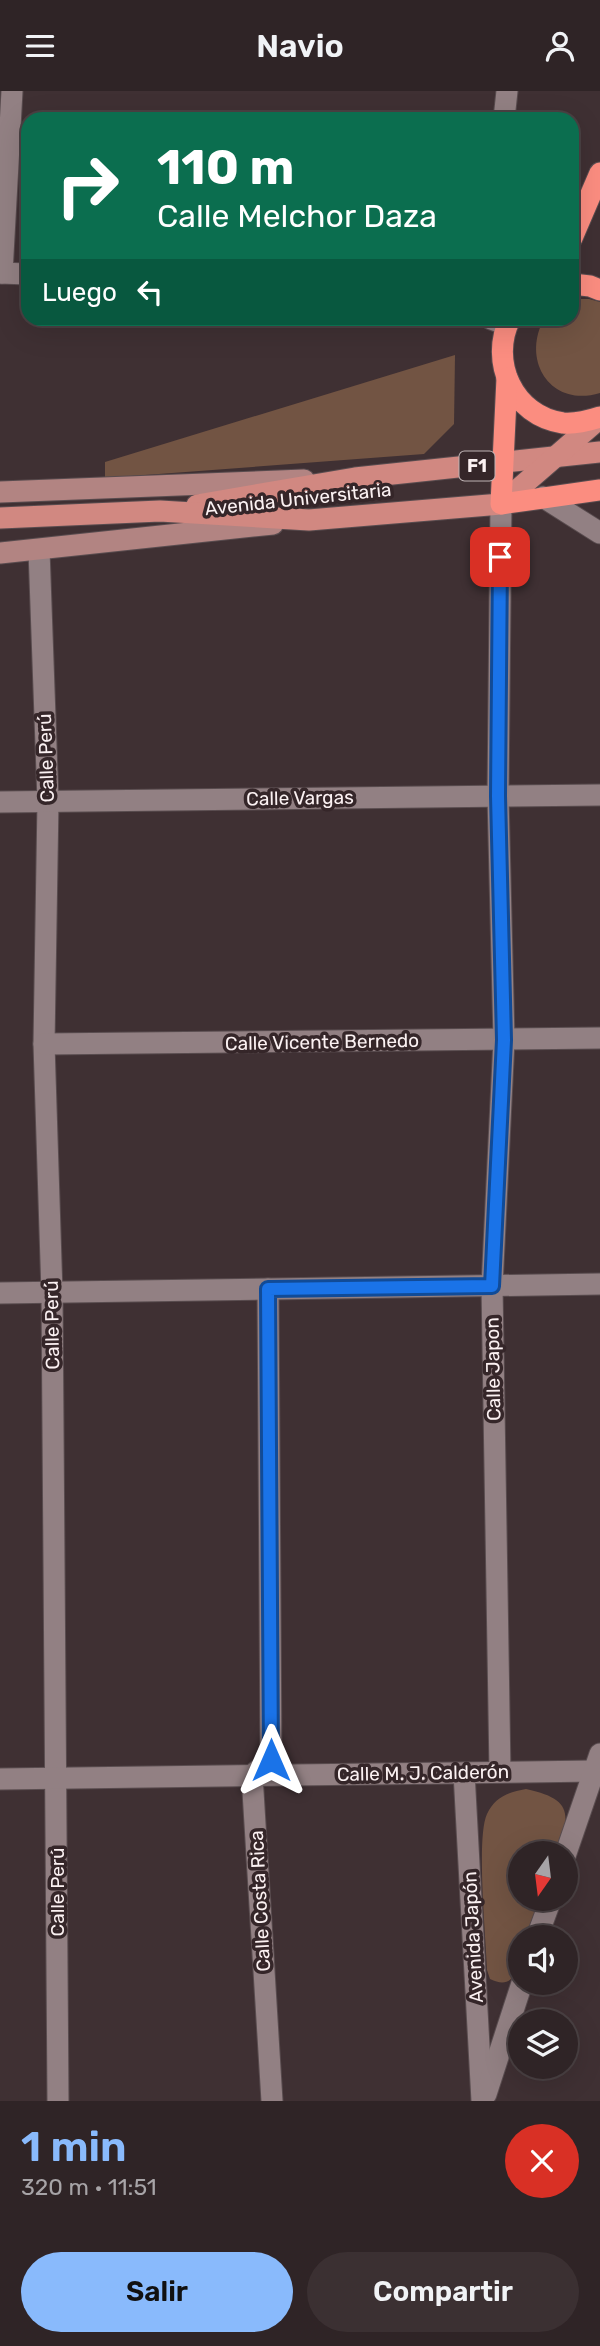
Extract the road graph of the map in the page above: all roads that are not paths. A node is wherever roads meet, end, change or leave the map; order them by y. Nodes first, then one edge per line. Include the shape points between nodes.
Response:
1 (12, 91) edge
2 (507, 91) edge
3 (505, 112) edge
4 (600, 173) edge
5 (579, 222) edge
6 (1, 273) edge
7 (21, 274) edge
8 (579, 286) edge
9 (600, 290) edge
10 (503, 326) edge
11 (507, 378) junction
12 (600, 417) edge
13 (600, 452) edge
14 (554, 457) junction
15 (503, 463) junction
16 (355, 478) junction
17 (600, 490) edge
18 (0, 492) edge
19 (543, 496) junction
20 (501, 504) junction
21 (160, 511) junction
22 (0, 518) edge
23 (309, 520) junction
24 (600, 533) edge
25 (39, 550) junction
26 (0, 552) edge
27 (600, 795) edge
28 (498, 796) junction
29 (48, 801) junction
30 (0, 802) edge
31 (600, 1038) edge
32 (504, 1040) junction
33 (44, 1044) junction
34 (600, 1284) edge
35 (492, 1286) junction
36 (268, 1289) junction
37 (0, 1293) edge
38 (52, 1293) junction
39 (597, 1763) edge
40 (500, 1772) junction
41 (464, 1773) junction
42 (252, 1775) junction
43 (56, 1778) junction
44 (0, 1779) edge
45 (570, 1841) edge
46 (518, 1995) edge
47 (58, 2101) edge
48 (272, 2101) edge
49 (482, 2101) edge

1 - 6 street
2 - 3 street
4 - 5 highway
6 - 7 street
8 - 9 highway
10 - 11 highway, F1 via 502,368
11 - 12 highway, F1 via 525,406 542,417 563,423
11 - 15 highway, F1
12 - 14 main road
13 - 14 main road, Avenida Universitaria / F1
14 - 15 main road, Avenida Universitaria / F1
14 - 20 main road
15 - 16 main road, Avenida Universitaria / F1
15 - 20 highway, F1
16 - 18 main road, Avenida Universitaria
16 - 21 main road
17 - 19 highway, Avenida Universitaria / F1
19 - 20 highway, Avenida Universitaria / F1
19 - 24 street
20 - 23 main road, Avenida Universitaria
20 - 28 street, Calle Japon
21 - 22 main road
21 - 23 main road
23 - 25 main road, Avenida Universitaria
25 - 26 main road, Avenida Universitaria
25 - 29 street, Calle Perú
27 - 28 street, Calle Vargas
28 - 29 street, Calle Vargas
28 - 32 street, Calle Japon
29 - 30 street, Calle Vargas
29 - 33 street, Calle Perú
31 - 32 street, Calle Vicente Bernedo
32 - 33 street, Calle Vicente Bernedo
32 - 35 street, Calle Japon
33 - 38 street, Calle Perú
34 - 35 street
35 - 36 street
35 - 40 street, Calle Japon
36 - 38 street
36 - 42 street via 271,1760
37 - 38 street
38 - 43 street, Calle Perú
39 - 40 street, Calle M. J. Calderón
39 - 45 street
40 - 41 street, Calle M. J. Calderón
41 - 42 street, Calle M. J. Calderón
41 - 49 street, Avenida Japón
42 - 43 street, Calle M. J. Calderón
42 - 48 street, Calle Costa Rica
43 - 44 street, Calle M. J. Calderón
43 - 47 street, Calle Perú
46 - 49 street

